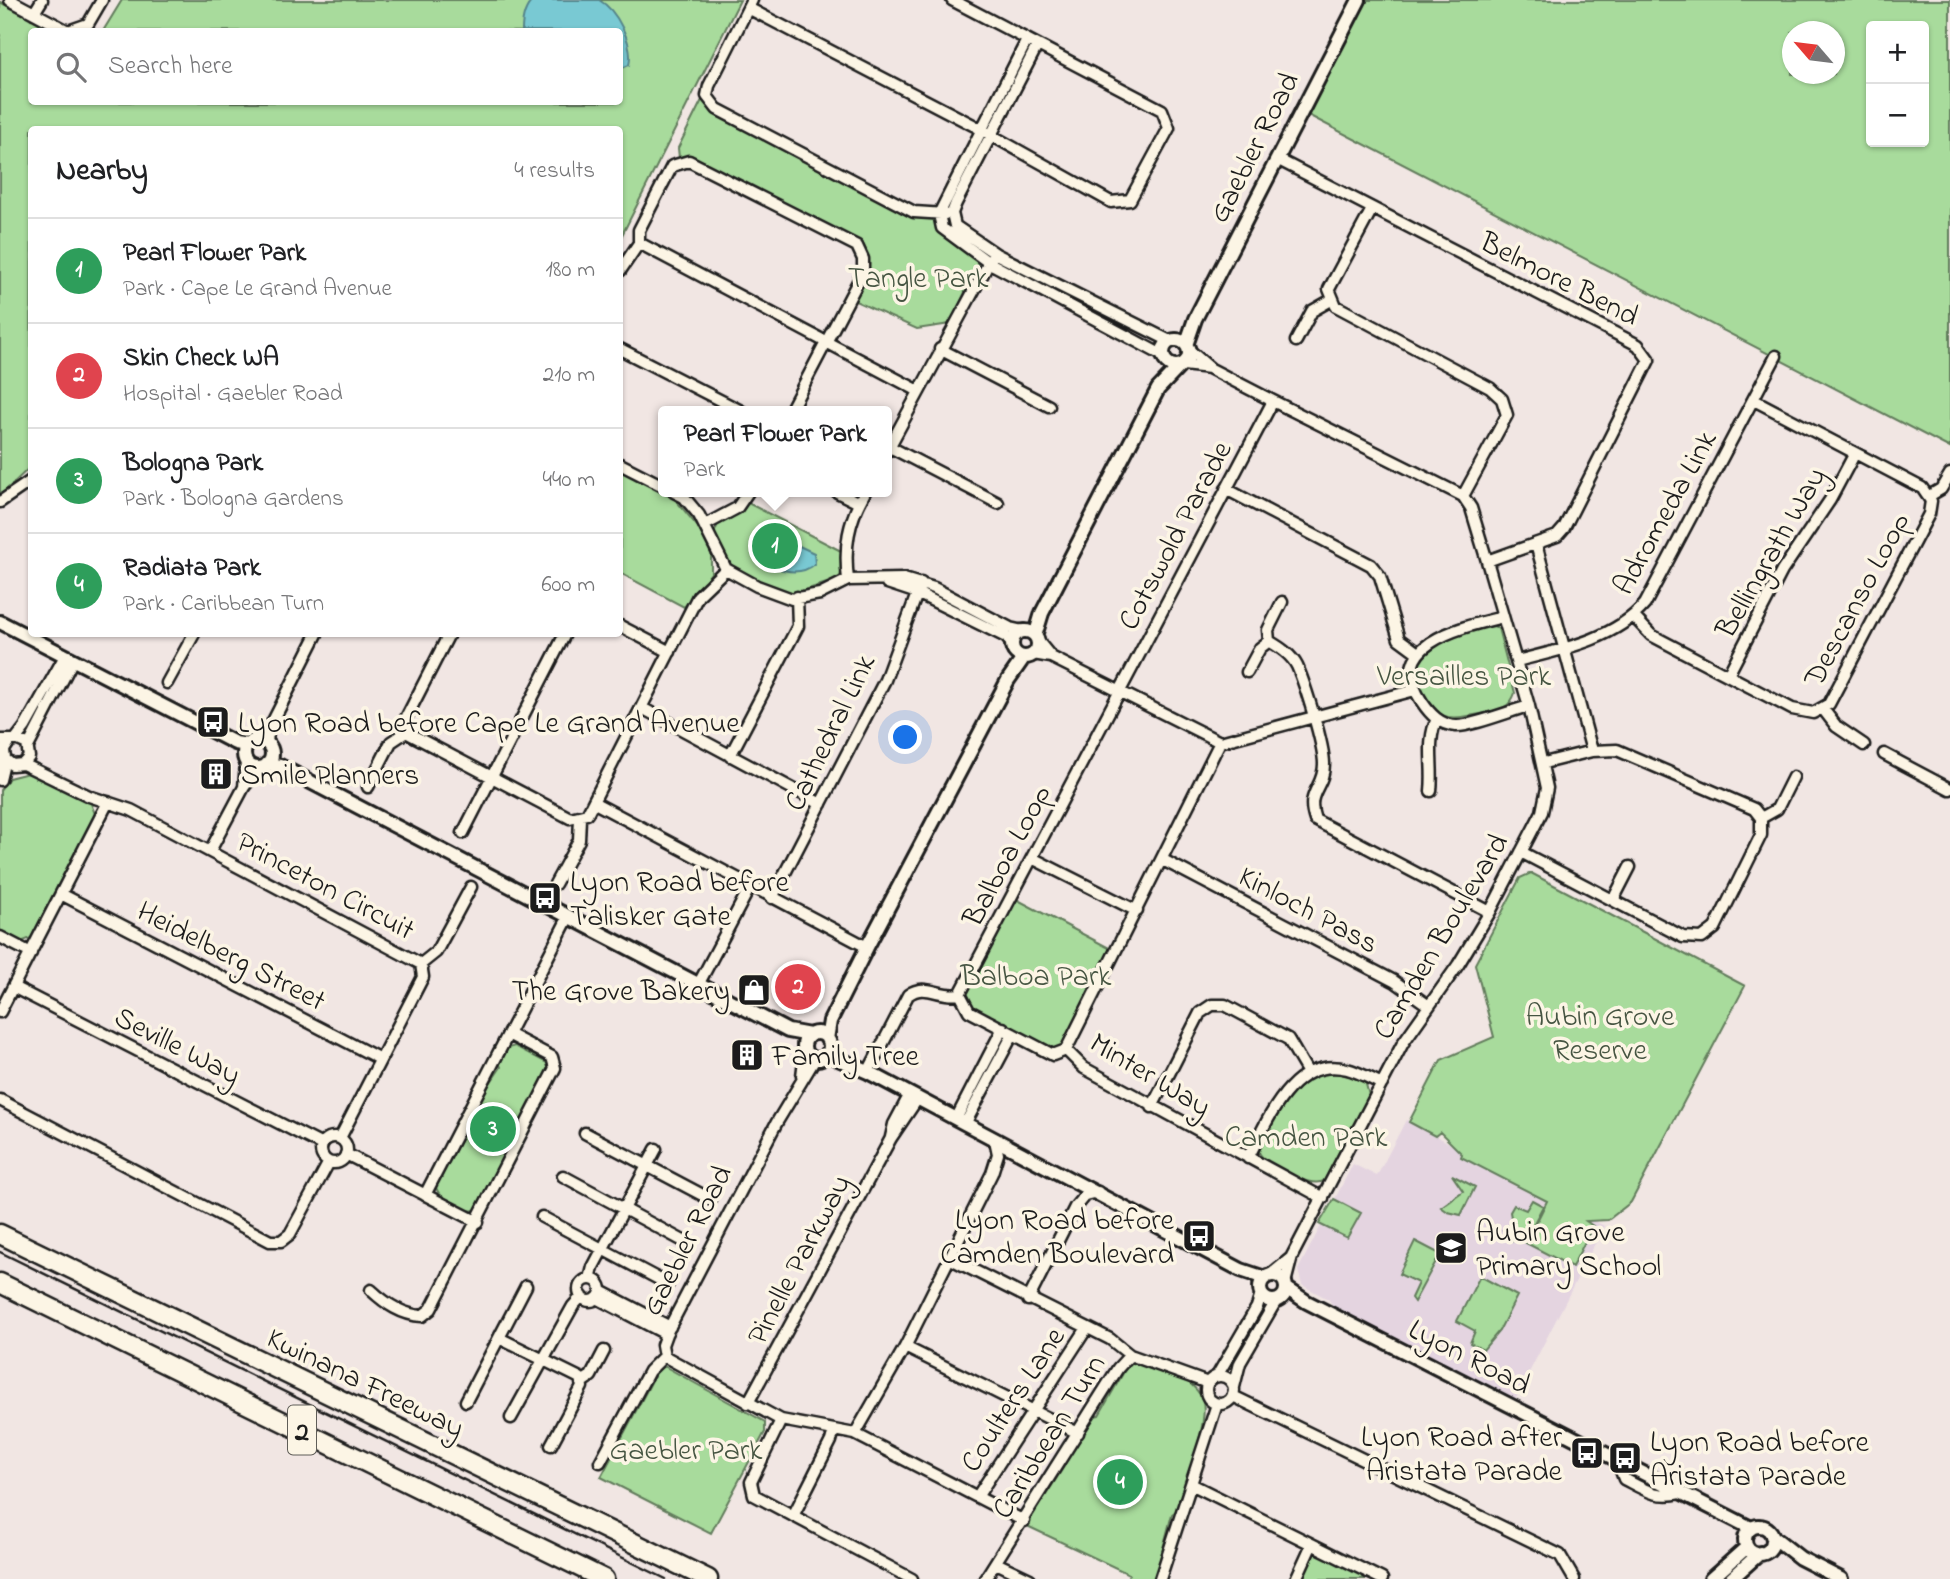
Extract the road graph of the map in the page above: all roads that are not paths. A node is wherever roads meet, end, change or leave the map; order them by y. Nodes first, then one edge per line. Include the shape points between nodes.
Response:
1 (10, 0) edge
2 (42, 0) edge
3 (102, 0) edge
4 (952, 0) edge
5 (1359, 0) edge
6 (750, 4) edge
7 (34, 13) junction
8 (61, 28) edge
9 (78, 28) edge
10 (1027, 40) junction
11 (1037, 46) junction
12 (981, 129) junction
13 (991, 135) junction
14 (1277, 159) junction
15 (1372, 209) junction
16 (952, 213) junction
17 (939, 214) junction
18 (639, 243) junction
19 (996, 254) junction
20 (988, 262) junction
21 (623, 267) edge
22 (1333, 299) junction
23 (1296, 341) dead end
24 (824, 343) junction
25 (1181, 344) junction
26 (940, 349) junction
27 (623, 351) edge
28 (1776, 356) dead end
29 (1163, 357) junction
30 (1181, 366) junction
31 (1211, 369) junction
32 (1158, 389) junction
33 (919, 391) junction
34 (1754, 400) junction
35 (1273, 401) junction
36 (1049, 405) dead end
37 (731, 406) edge
38 (792, 406) edge
39 (892, 442) edge
40 (892, 451) edge
41 (1855, 453) junction
42 (623, 466) edge
43 (1950, 474) edge
44 (28, 483) edge
45 (658, 483) edge
46 (1226, 489) junction
47 (1463, 496) junction
48 (1929, 496) junction
49 (684, 497) edge
50 (745, 497) edge
51 (847, 497) edge
52 (862, 497) edge
53 (0, 502) edge
54 (859, 503) junction
55 (998, 503) dead end
56 (705, 525) junction
57 (1536, 544) junction
58 (1487, 561) junction
59 (726, 569) junction
60 (851, 580) junction
61 (919, 588) junction
62 (797, 597) junction
63 (1282, 602) dead end
64 (1503, 617) junction
65 (1633, 617) junction
66 (0, 622) edge
67 (623, 628) edge
68 (1030, 635) junction
69 (28, 637) edge
70 (29, 637) edge
71 (192, 637) edge
72 (316, 637) edge
73 (447, 637) edge
74 (563, 637) edge
75 (1269, 641) junction
76 (1566, 648) junction
77 (670, 652) junction
78 (1021, 652) junction
79 (1418, 653) junction
80 (1051, 657) junction
81 (69, 658) junction
82 (1516, 661) junction
83 (1247, 672) dead end
84 (1728, 675) junction
85 (167, 683) dead end
86 (1415, 691) junction
87 (1119, 692) junction
88 (1529, 706) junction
89 (642, 708) junction
90 (1823, 709) junction
91 (1314, 718) junction
92 (1437, 719) junction
93 (406, 732) junction
94 (1220, 742) junction
95 (6, 746) edge
96 (1864, 746) dead end
97 (29, 750) junction
98 (1592, 751) junction
99 (258, 752) junction
100 (1884, 754) dead end
101 (730, 756) junction
102 (1544, 763) junction
103 (19, 765) junction
104 (41, 771) junction
105 (1794, 777) dead end
106 (492, 778) junction
107 (0, 779) edge
108 (369, 787) dead end
109 (1950, 789) edge
110 (1432, 790) dead end
111 (108, 802) junction
112 (593, 802) junction
113 (821, 804) junction
114 (580, 818) junction
115 (1761, 818) junction
116 (463, 833) dead end
117 (209, 851) junction
118 (1521, 852) junction
119 (1032, 858) junction
120 (1163, 860) junction
121 (1630, 867) dead end
122 (555, 884) dead end
123 (471, 887) dead end
124 (750, 887) junction
125 (61, 894) junction
126 (772, 898) junction
127 (1613, 900) junction
128 (1137, 911) junction
129 (1490, 912) junction
130 (568, 918) junction
131 (0, 937) edge
132 (867, 947) junction
133 (31, 953) junction
134 (421, 964) junction
135 (698, 985) junction
136 (13, 987) junction
137 (960, 994) junction
138 (1429, 1006) junction
139 (0, 1012) edge
140 (830, 1021) junction
141 (788, 1031) junction
142 (1008, 1031) junction
143 (508, 1034) junction
144 (812, 1034) junction
145 (818, 1049) junction
146 (1066, 1050) junction
147 (380, 1059) junction
148 (868, 1072) junction
149 (1308, 1073) junction
150 (1382, 1084) junction
151 (914, 1096) junction
152 (0, 1100) edge
153 (1153, 1107) junction
154 (960, 1121) junction
155 (585, 1133) dead end
156 (340, 1138) junction
157 (995, 1140) junction
158 (322, 1145) junction
159 (656, 1149) dead end
160 (1018, 1152) junction
161 (346, 1154) junction
162 (1248, 1158) junction
163 (329, 1162) junction
164 (647, 1166) junction
165 (992, 1173) junction
166 (564, 1176) dead end
167 (1073, 1179) junction
168 (1098, 1192) junction
169 (425, 1195) junction
170 (710, 1199) dead end
171 (1322, 1199) junction
172 (1075, 1207) junction
173 (624, 1209) junction
174 (542, 1217) dead end
175 (478, 1222) junction
176 (0, 1234) edge
177 (687, 1243) dead end
178 (603, 1249) junction
179 (1292, 1256) junction
180 (948, 1258) junction
181 (590, 1279) junction
182 (0, 1283) edge
183 (1264, 1283) junction
184 (668, 1284) dead end
185 (526, 1286) dead end
186 (371, 1290) dead end
187 (1281, 1293) junction
188 (599, 1294) junction
189 (582, 1296) junction
190 (1028, 1300) junction
191 (1087, 1328) junction
192 (668, 1330) junction
193 (499, 1338) junction
194 (905, 1347) junction
195 (604, 1351) dead end
196 (1130, 1355) junction
197 (664, 1356) junction
198 (543, 1359) junction
199 (1212, 1379) junction
200 (582, 1382) junction
201 (1234, 1392) junction
202 (466, 1401) dead end
203 (748, 1403) junction
204 (1217, 1404) junction
205 (1033, 1411) junction
206 (511, 1418) dead end
207 (780, 1420) junction
208 (834, 1430) junction
209 (1078, 1433) junction
210 (856, 1434) junction
211 (551, 1445) dead end
212 (600, 1462) dead end
213 (1193, 1485) junction
214 (977, 1497) junction
215 (793, 1516) junction
216 (1024, 1521) junction
217 (1772, 1536) junction
218 (1748, 1538) junction
219 (1312, 1544) junction
220 (1763, 1552) junction
221 (1800, 1558) junction
222 (996, 1563) junction
223 (604, 1579) edge
224 (708, 1579) edge
225 (912, 1579) edge
226 (985, 1579) edge
227 (1030, 1579) edge
228 (1160, 1579) edge
229 (1296, 1579) edge
230 (1382, 1579) edge
231 (1574, 1579) edge
232 (1711, 1579) edge
233 (1731, 1579) edge
234 (1841, 1579) edge

1 - 7 street
2 - 7 street
3 - 9 street via 88,24
4 - 10 street
5 - 14 street, Gaebler Road
6 - 12 street
6 - 17 street via 709,86 707,96 717,109 914,212
7 - 8 street
10 - 11 street
10 - 12 street
11 - 13 street
11 - 13 street via 1162,110 1169,128 1130,200 1111,202
12 - 13 street
12 - 17 street
13 - 16 street
14 - 15 street, Belmore Bend
14 - 25 street, Gaebler Road
15 - 22 street via 1329,289
15 - 57 street, Belmore Bend via 1638,345 1649,360 1564,528
16 - 17 street
16 - 19 street via 954,226
17 - 20 street via 942,228
18 - 21 street
18 - 24 street
18 - 24 street via 639,230 672,166 689,161 857,246 863,272
19 - 20 street
19 - 25 street
20 - 26 street
20 - 29 street
22 - 23 street via 1312,311
22 - 47 street via 1336,306 1490,388 1502,399 1507,415
24 - 33 street
24 - 38 street
25 - 29 street via 1165,346
25 - 30 street via 1189,358
25 - 31 street
26 - 33 street
26 - 36 street
27 - 37 street
28 - 34 street, Adromeda Link
29 - 30 street via 1169,365
29 - 32 street
30 - 31 street
30 - 32 street
31 - 35 street
32 - 68 street
33 - 39 street
34 - 41 street, Descanso Loop
34 - 65 street, Adromeda Link via 1645,604
35 - 46 street, Cotswold Parade
35 - 47 street
40 - 55 street
41 - 48 street, Descanso Loop
41 - 84 street, Bellingrath Way via 1782,571
42 - 45 street
43 - 48 street via 1941,489
44 - 53 street
46 - 79 street via 1371,565 1380,576 1399,639
46 - 87 street, Cotswold Parade
47 - 58 street, Camden Boulevard
48 - 90 street, Descanso Loop via 1929,514
49 - 56 street
50 - 56 street via 737,508
51 - 54 street
52 - 54 street
54 - 60 street via 846,536
56 - 59 street
57 - 58 street, Belmore Bend
57 - 76 street
58 - 64 street, Camden Boulevard
59 - 62 street via 757,586
59 - 77 street via 698,596
60 - 61 street
60 - 62 street via 820,594
61 - 68 street
61 - 78 street via 1006,637
61 - 113 street, Cathedral Link via 885,680
62 - 101 street via 798,626
63 - 75 street via 1268,630
64 - 79 street via 1454,629
64 - 82 street, Camden Boulevard
65 - 76 street, Adromeda Link
65 - 84 street, Descanso Loop via 1651,635
66 - 69 street
67 - 77 street
68 - 78 street, Gaebler Road via 1038,647
68 - 78 street via 1015,635
68 - 80 street
70 - 81 street
71 - 85 street
72 - 99 street
73 - 93 street via 405,720
74 - 106 street
75 - 83 street
75 - 91 street via 1296,665
76 - 82 street, Adromeda Link
76 - 98 street
77 - 89 street
78 - 80 street
78 - 132 street, Gaebler Road
79 - 86 street via 1412,670
80 - 87 street
81 - 95 street via 25,727
81 - 97 street
81 - 99 street
82 - 88 street, Camden Boulevard
84 - 90 street, Descanso Loop via 1793,709 1813,713
86 - 91 street
86 - 92 street
87 - 94 street
87 - 119 street, Balboa Loop
88 - 92 street via 1456,726
88 - 102 street, Camden Boulevard
89 - 101 street
89 - 112 street
90 - 96 street via 1836,726
91 - 94 street
91 - 129 street via 1324,765 1310,805 1315,820
92 - 110 street via 1430,741
93 - 106 street
93 - 108 street via 391,742
94 - 120 street
95 - 97 street
95 - 103 street, Princeton Circuit
95 - 107 street
97 - 103 street
97 - 104 street, Princeton Circuit
98 - 102 street
98 - 115 street via 1617,750 1754,809
99 - 117 street
99 - 130 street
100 - 109 street
101 - 113 street
102 - 118 street, Camden Boulevard via 1547,788 1542,812
103 - 104 street, Princeton Circuit
103 - 107 street
104 - 111 street, Princeton Circuit
105 - 115 street via 1777,809
106 - 114 street via 570,818
106 - 116 street
111 - 117 street, Princeton Circuit
111 - 125 street
112 - 114 street
112 - 124 street
113 - 126 street, Cathedral Link
114 - 122 street via 579,840
115 - 127 street via 1761,835 1715,928 1702,939 1683,937
117 - 134 street, Princeton Circuit
118 - 127 street
118 - 129 street, Camden Boulevard
119 - 128 street
119 - 137 street, Balboa Loop
120 - 128 street
120 - 138 street, Kinloch Pass via 1394,981
121 - 127 street
123 - 134 street via 436,952
124 - 126 street
124 - 135 street
125 - 133 street
125 - 147 street, Heidelberg Street
126 - 132 street
128 - 146 street
129 - 138 street, Camden Boulevard
130 - 135 street
130 - 143 street
131 - 133 street
132 - 140 street, Gaebler Road
133 - 136 street
134 - 147 street, Princeton Circuit via 423,977
135 - 141 street
136 - 139 street
136 - 158 street, Seville Way
137 - 142 street via 969,1011
137 - 148 street via 949,996 926,988 908,995
138 - 150 street, Camden Boulevard
140 - 144 street, Gaebler Road
140 - 145 street, Gaebler Road
141 - 144 street
141 - 145 street
142 - 146 street via 1053,1055
142 - 154 street
143 - 169 street
143 - 175 street via 552,1057 555,1068
144 - 145 street
145 - 148 street
145 - 192 street, Gaebler Road
146 - 153 street, Minter Way via 1084,1068
147 - 156 street, Princeton Circuit
148 - 151 street
149 - 150 street via 1346,1068
149 - 153 street via 1288,1039 1226,1005 1212,1005 1200,1013
149 - 162 street via 1292,1084 1278,1103
150 - 171 street, Camden Boulevard
151 - 154 street
151 - 203 street, Pinelle Parkway
152 - 163 street via 270,1241 281,1241 290,1234
153 - 162 street, Minter Way
154 - 157 street
155 - 164 street
156 - 158 street
156 - 161 street
157 - 160 street
157 - 165 street via 998,1154
158 - 163 street via 321,1152
159 - 164 street
160 - 165 street via 1005,1157
160 - 167 street
161 - 163 street via 336,1163
161 - 169 street
162 - 171 street, Minter Way
164 - 170 street
164 - 173 street
165 - 180 street
166 - 173 street
167 - 168 street
167 - 172 street
168 - 172 street via 1085,1195
168 - 183 street
169 - 175 street
171 - 179 street, Camden Boulevard
172 - 190 street
173 - 177 street
173 - 178 street
174 - 178 street
175 - 186 street via 431,1309 422,1316 409,1315
176 - 224 highway, Kwinana Freeway / 2
178 - 181 street
178 - 184 street
179 - 183 street, Camden Boulevard
179 - 187 street, Camden Boulevard
180 - 190 street
180 - 194 street
181 - 188 street via 598,1282
181 - 189 street via 580,1286
182 - 223 highway, 2
183 - 187 street via 1266,1299
183 - 187 street via 1279,1277
183 - 199 street via 1257,1307
185 - 193 street
187 - 201 street, Camden Boulevard via 1240,1363
187 - 218 street, Lyon Road via 1307,1301 1681,1493
188 - 189 street via 589,1300
188 - 192 street
189 - 198 street
190 - 191 street
191 - 196 street
191 - 205 street, Coulters Lane
192 - 197 street, Gaebler Road via 662,1345
193 - 198 street
193 - 202 street
194 - 205 street
194 - 210 street
195 - 200 street via 591,1376
196 - 199 street, Caribbean Turn
196 - 209 street, Caribbean Turn
197 - 203 street
197 - 212 street, Gaebler Road via 649,1371
198 - 200 street
198 - 206 street
199 - 201 street via 1229,1379
199 - 204 street via 1207,1396
200 - 211 street
201 - 204 street via 1226,1403
201 - 231 street via 1560,1555
203 - 207 street
204 - 213 street
205 - 209 street
205 - 214 street, Coulters Lane
207 - 208 street
207 - 215 street via 751,1482 754,1495
208 - 210 street
208 - 215 street
209 - 216 street, Caribbean Turn
210 - 214 street
213 - 219 street
213 - 228 street
214 - 216 street
215 - 225 street
216 - 222 street, Caribbean Turn
217 - 218 street via 1765,1527
217 - 220 street
217 - 221 street
218 - 220 street
218 - 232 street
219 - 229 street
219 - 230 street
220 - 221 street
220 - 233 street
221 - 234 street
222 - 226 street, Caribbean Turn
222 - 227 street

